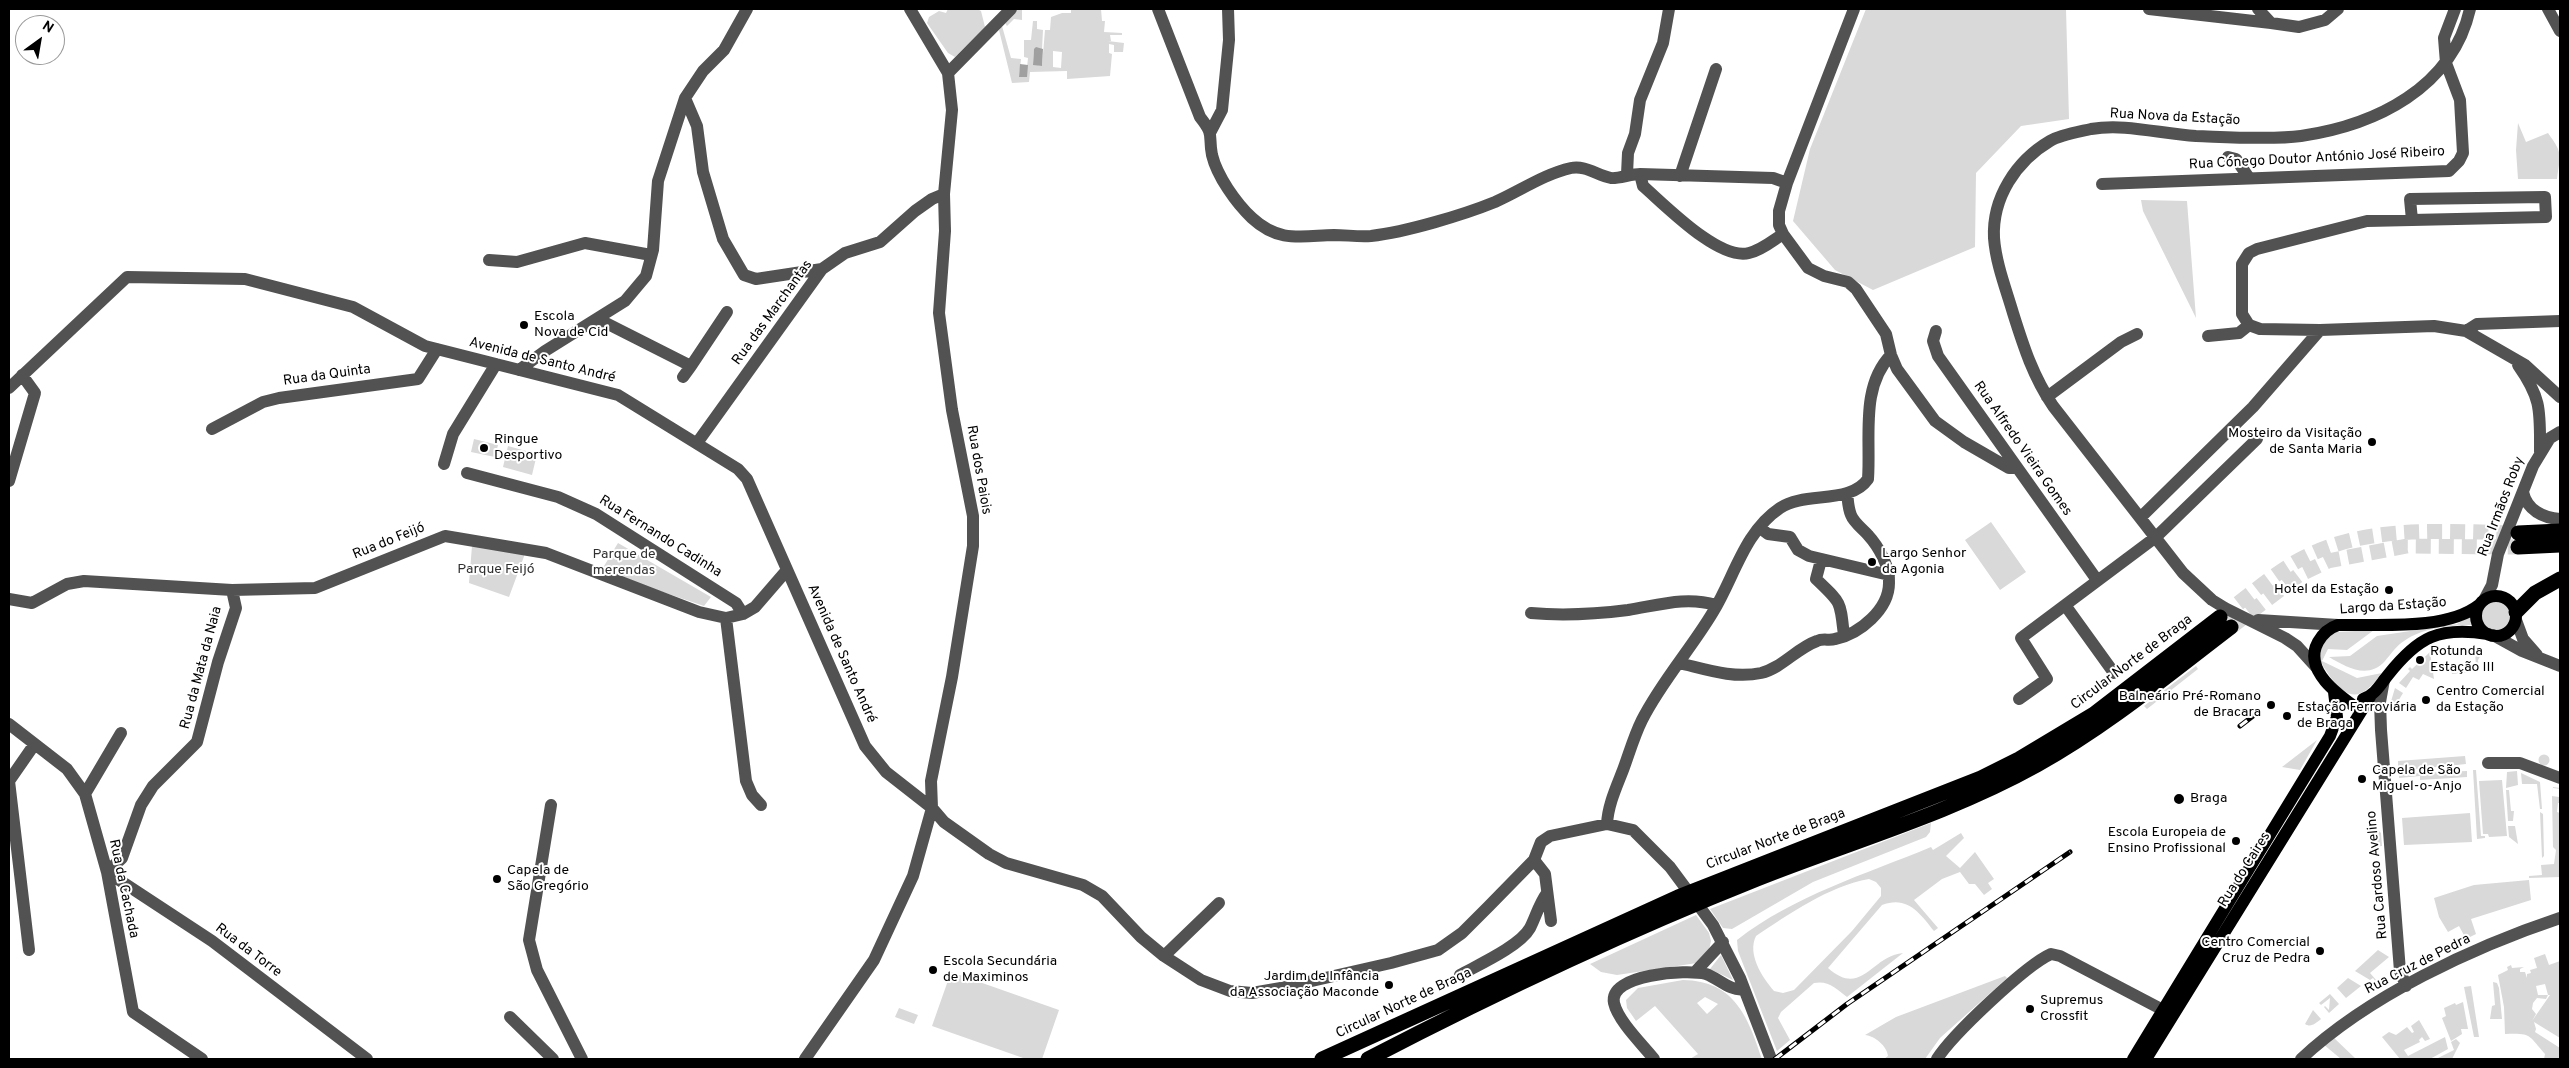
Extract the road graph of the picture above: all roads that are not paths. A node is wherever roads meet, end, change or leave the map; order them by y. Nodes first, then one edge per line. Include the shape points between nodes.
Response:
1 (747, 9) edge
2 (910, 9) edge
3 (1011, 9) edge
4 (1158, 9) edge
5 (1228, 9) edge
6 (1669, 9) edge
7 (1854, 9) edge
8 (2149, 9) edge
9 (2258, 9) edge
10 (2338, 9) edge
11 (2455, 9) edge
12 (2470, 9) edge
13 (2548, 9) edge
14 (2231, 13) edge
15 (2271, 23) junction
16 (2560, 31) edge
17 (2446, 63) junction
18 (1716, 69) dead end
19 (948, 73) junction
20 (685, 98) junction
21 (1211, 131) junction
22 (2228, 157) dead end
23 (1626, 174) junction
24 (1640, 174) junction
25 (1680, 176) junction
26 (2249, 178) junction
27 (1787, 183) junction
28 (2102, 184) dead end
29 (944, 194) junction
30 (2412, 220) junction
31 (1783, 234) junction
32 (651, 255) junction
33 (489, 260) dead end
34 (822, 269) junction
35 (727, 312) dead end
36 (598, 319) junction
37 (2560, 321) edge
38 (2249, 325) junction
39 (2320, 330) junction
40 (1936, 331) dead end
41 (2466, 331) junction
42 (2136, 334) dead end
43 (2208, 336) dead end
44 (437, 350) junction
45 (1891, 355) junction
46 (2513, 358) junction
47 (496, 364) junction
48 (690, 366) junction
49 (519, 370) junction
50 (22, 375) junction
51 (683, 377) dead end
52 (9, 388) edge
53 (2047, 397) junction
54 (2560, 398) edge
55 (2539, 408) junction
56 (212, 429) dead end
57 (2560, 432) edge
58 (2257, 439) dead end
59 (697, 443) junction
60 (2540, 452) junction
61 (444, 464) dead end
62 (2017, 468) junction
63 (467, 473) dead end
64 (9, 481) edge
65 (1847, 492) junction
66 (2523, 492) junction
67 (2140, 517) junction
68 (2560, 519) edge
69 (1760, 528) junction
70 (2560, 532) edge
71 (2156, 537) junction
72 (2560, 545) edge
73 (1821, 560) junction
74 (787, 570) junction
75 (1889, 575) junction
76 (2560, 579) edge
77 (2097, 580) junction
78 (232, 590) junction
79 (9, 599) edge
80 (2482, 602) junction
81 (1716, 605) junction
82 (2065, 605) junction
83 (1531, 613) dead end
84 (743, 614) junction
85 (2516, 616) junction
86 (726, 618) junction
87 (2245, 618) junction
88 (2338, 624) junction
89 (2491, 635) junction
90 (1844, 636) junction
91 (2537, 655) junction
92 (1679, 663) junction
93 (2560, 666) edge
94 (2316, 667) junction
95 (2114, 673) dead end
96 (2384, 680) junction
97 (2338, 694) junction
98 (2370, 697) junction
99 (2019, 699) dead end
100 (2361, 711) junction
101 (9, 724) edge
102 (2381, 730) junction
103 (121, 733) dead end
104 (34, 745) junction
105 (2488, 762) dead end
106 (2560, 778) edge
107 (85, 794) junction
108 (551, 805) dead end
109 (761, 805) dead end
110 (932, 808) junction
111 (1607, 824) junction
112 (1534, 860) junction
113 (107, 872) junction
114 (1547, 893) junction
115 (1219, 904) dead end
116 (2560, 918) edge
117 (1551, 921) dead end
118 (1723, 942) junction
119 (29, 950) dead end
120 (1164, 956) junction
121 (1695, 972) junction
122 (1460, 975) dead end
123 (2406, 986) junction
124 (1747, 994) junction
125 (2163, 1010) junction
126 (510, 1017) dead end
127 (1938, 1057) edge
128 (202, 1059) edge
129 (367, 1059) edge
130 (553, 1059) edge
131 (582, 1059) edge
132 (806, 1059) edge
133 (1322, 1059) edge
134 (1368, 1059) edge
135 (1654, 1059) edge
136 (1771, 1059) edge
137 (2132, 1059) edge
138 (2146, 1059) edge
139 (2301, 1059) edge

1 - 20 street via 724,50 703,71
2 - 19 street
3 - 19 street
4 - 21 street via 1200,117
5 - 21 street via 1229,40 1222,110
6 - 23 street via 1662,43 1640,100
7 - 27 street
8 - 14 street
9 - 15 street
10 - 15 street via 2325,20 2299,27
11 - 17 street via 2444,38
12 - 17 street, Rua Nova da Estação via 2456,47
13 - 16 street
14 - 15 street
17 - 26 street, Rua Cónego Doutor António José Ribeiro via 2460,100 2463,140 2463,153 2449,171
17 - 53 street, Rua Nova da Estação via 2426,85 2396,107 2333,130 2299,136 2194,136 2099,129 2051,140 2035,152 2012,175 2005,188 1995,215 1994,237 2003,282 2028,360
18 - 25 street
19 - 29 street, Rua dos Paiois via 952,110
20 - 32 street via 658,181
20 - 34 street via 697,126 703,172 723,239 744,275 756,279
21 - 23 street via 1212,154 1220,175 1241,205 1252,218 1272,232 1297,239 1331,235 1370,236 1399,231 1485,206 1574,168 1613,178
22 - 26 street via 2236,159
23 - 24 street
24 - 25 street
24 - 31 street via 1643,186 1707,241 1747,254
25 - 27 street via 1773,178
26 - 28 street, Rua Cónego Doutor António José Ribeiro
27 - 31 street via 1779,211
29 - 34 street, Rua das Marchantas via 915,211 880,242 845,252
29 - 110 street, Rua dos Paiois via 945,231 939,313 952,410 972,516 973,546 931,781
30 - 30 street via 2546,217 2545,197 2410,199
30 - 38 street via 2367,221 2248,253 2242,264 2242,314
31 - 45 street via 1808,268 1848,282 1856,289 1886,334
32 - 33 street via 585,243 517,262
32 - 36 street via 646,276 637,288 625,301
34 - 59 street, Rua das Marchantas
35 - 48 street
36 - 48 street
36 - 49 street
37 - 41 street via 2477,324
38 - 39 street via 2260,329
38 - 43 street via 2239,333
39 - 41 street via 2434,326
39 - 67 street via 2252,408
40 - 62 street, Rua Alfredo Vieira Gomes via 1933,341 1938,356
41 - 46 street
42 - 53 street
44 - 47 street, Avenida de Santo André
44 - 50 street, Avenida de Santo André via 354,307 245,279 126,277
44 - 56 street, Rua da Quinta via 418,379 279,398
45 - 62 street via 1897,369 1935,421 2009,468
45 - 65 street via 1881,365 1874,380 1869,417 1868,479 1858,489
46 - 54 street
46 - 55 street via 2533,387
47 - 49 street, Avenida de Santo André
47 - 61 street via 454,434
48 - 51 street
49 - 59 street, Avenida de Santo André via 618,396
50 - 52 street, Avenida de Santo André
50 - 64 street via 35,393
53 - 67 street, Rua Nova da Estação
54 - 55 street
55 - 60 street
57 - 60 street, Rua Irmãos Roby via 2550,438
58 - 71 street
59 - 74 street, Avenida de Santo André via 738,469 747,479
60 - 66 street, Rua Irmãos Roby
62 - 77 street, Rua Alfredo Vieira Gomes
63 - 84 street, Rua Fernando Cadinha via 558,497 596,514 736,603
65 - 69 street via 1807,498 1780,507
65 - 75 street via 1851,516 1874,544
66 - 68 street via 2528,505 2542,516
66 - 80 street, Rua Irmãos Roby via 2498,554 2492,585
67 - 71 street, Rua Nova da Estação
69 - 73 street via 1768,534 1790,537 1798,550
69 - 81 street via 1742,552
70 - 72 highway via 2518,540
71 - 77 street
71 - 87 street, Rua Nova da Estação via 2200,589
73 - 75 street
73 - 90 street via 1816,580 1838,599
74 - 84 street, Rua do Feijó via 755,607
74 - 110 street, Avenida de Santo André via 865,746 886,772
75 - 90 street via 1889,592 1884,603 1863,626
76 - 85 highway via 2535,593
77 - 82 street
78 - 79 street, Rua do Feijó via 84,581 67,584 32,603
78 - 86 street, Rua do Feijó via 315,588 445,536 546,553 699,612
78 - 113 street, Rua da Mata da Naia via 236,608 197,742 153,786 142,805 122,858
80 - 85 main road via 2500,596 2513,604
80 - 88 main road, Largo da Estação via 2456,617 2430,622
80 - 89 main road via 2476,618
81 - 83 street via 1699,600 1680,600 1598,613
81 - 92 street
82 - 95 street
82 - 99 street via 2021,638 2048,679
84 - 86 street, Rua do Feijó
85 - 89 main road via 2510,631 2499,636
85 - 91 street via 2523,639
86 - 109 street via 746,781
87 - 88 street, Rua Nova da Estação
87 - 94 street, Rua Nova da Estação via 2297,646
88 - 94 main road, Largo da Estação via 2328,629 2317,644
89 - 91 street via 2507,645
89 - 96 main road, Largo da Estação via 2457,631 2431,636 2409,650
90 - 92 street via 1816,641 1760,673 1721,673
91 - 93 street
92 - 111 street via 1642,720 1608,808
94 - 97 main road
96 - 98 main road, Largo da Estação
96 - 102 street, Rua Cardoso Avelino via 2380,702
97 - 98 main road via 2357,700
97 - 100 main road
97 - 125 main road, Rua do Caires via 2337,717 2330,736
98 - 100 main road, Rua do Caires
100 - 102 street via 2375,720
100 - 138 main road, Rua do Caires
101 - 104 street, Rua da Cachada
102 - 123 street, Rua Cardoso Avelino via 2400,970
103 - 107 street
104 - 107 street, Rua da Cachada via 67,769
104 - 119 street via 9,780
105 - 106 street via 2520,763
107 - 113 street, Rua da Cachada
108 - 131 street via 529,940 537,970
110 - 120 street, Avenida de Santo André via 951,828 1006,863 1083,886 1102,896
110 - 132 street, Rua dos Paiois via 913,876 874,960
111 - 112 street, Avenida de Santo André via 1550,836 1542,842
111 - 118 street via 1633,830 1670,867
112 - 114 street via 1545,874
112 - 120 street, Avenida de Santo André via 1462,933 1438,950 1384,965 1252,993 1230,991 1201,980
113 - 128 street, Rua da Cachada via 132,1012
113 - 129 street, Rua da Torre via 212,941
114 - 117 street
114 - 122 street via 1529,929 1515,942
115 - 120 street
116 - 123 street, Rua Cruz de Pedra via 2491,944
118 - 121 street
118 - 124 street
121 - 124 street via 1716,978
121 - 135 street via 1629,981 1614,995 1618,1013
123 - 139 street, Rua Cruz de Pedra via 2352,1016
124 - 136 street
125 - 127 street via 2051,954 1952,1038
125 - 137 main road, Rua do Caires
126 - 130 street
133 - 134 highway, Circular Norte de Braga via 1670,900 1981,778 2094,714 2226,622 2110,720 1997,786 1657,920 1450,1016

